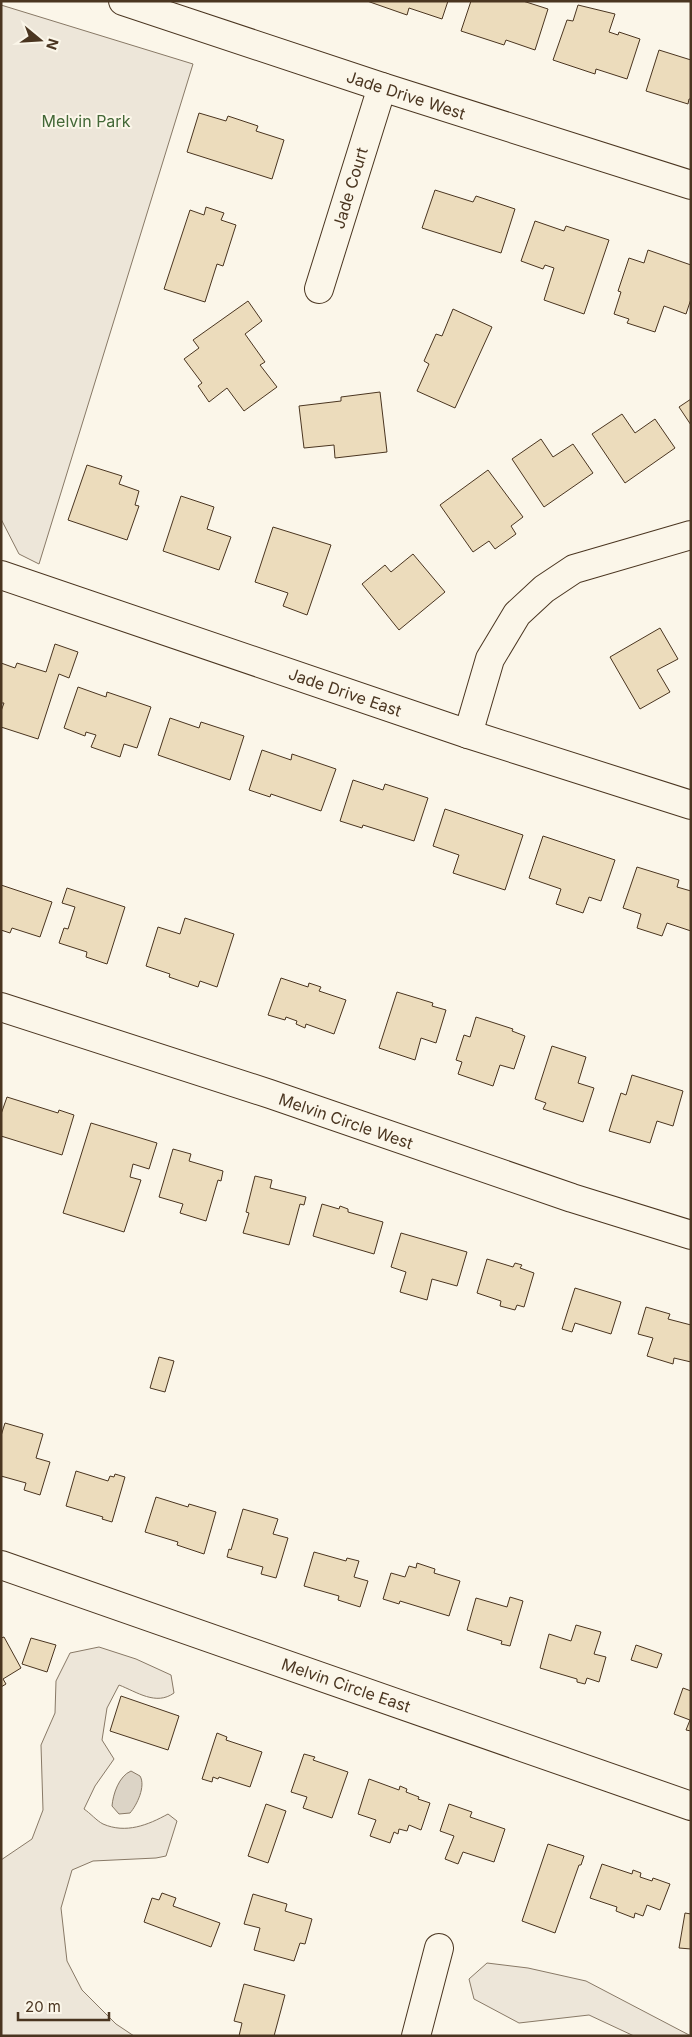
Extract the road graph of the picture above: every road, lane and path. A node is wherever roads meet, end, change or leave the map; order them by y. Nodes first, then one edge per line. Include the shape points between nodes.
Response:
1 (122, 1) edge
2 (382, 87) junction
3 (691, 185) edge
4 (319, 289) dead end
5 (691, 535) edge
6 (1, 575) edge
7 (468, 734) junction
8 (691, 805) edge
9 (1, 1007) edge
10 (691, 1234) edge
11 (1, 1565) edge
12 (691, 1806) edge
13 (439, 1948) dead end
14 (416, 2036) edge

1 - 2 street, Jade Drive West
2 - 3 street, Jade Drive West
2 - 4 street, Jade Court
5 - 7 street via 574,569 544,589 517,614 490,659
6 - 7 street, Jade Drive East
7 - 8 street, Jade Drive East
9 - 10 street, Melvin Circle West via 563,1195
11 - 12 street, Melvin Circle East
13 - 14 street

